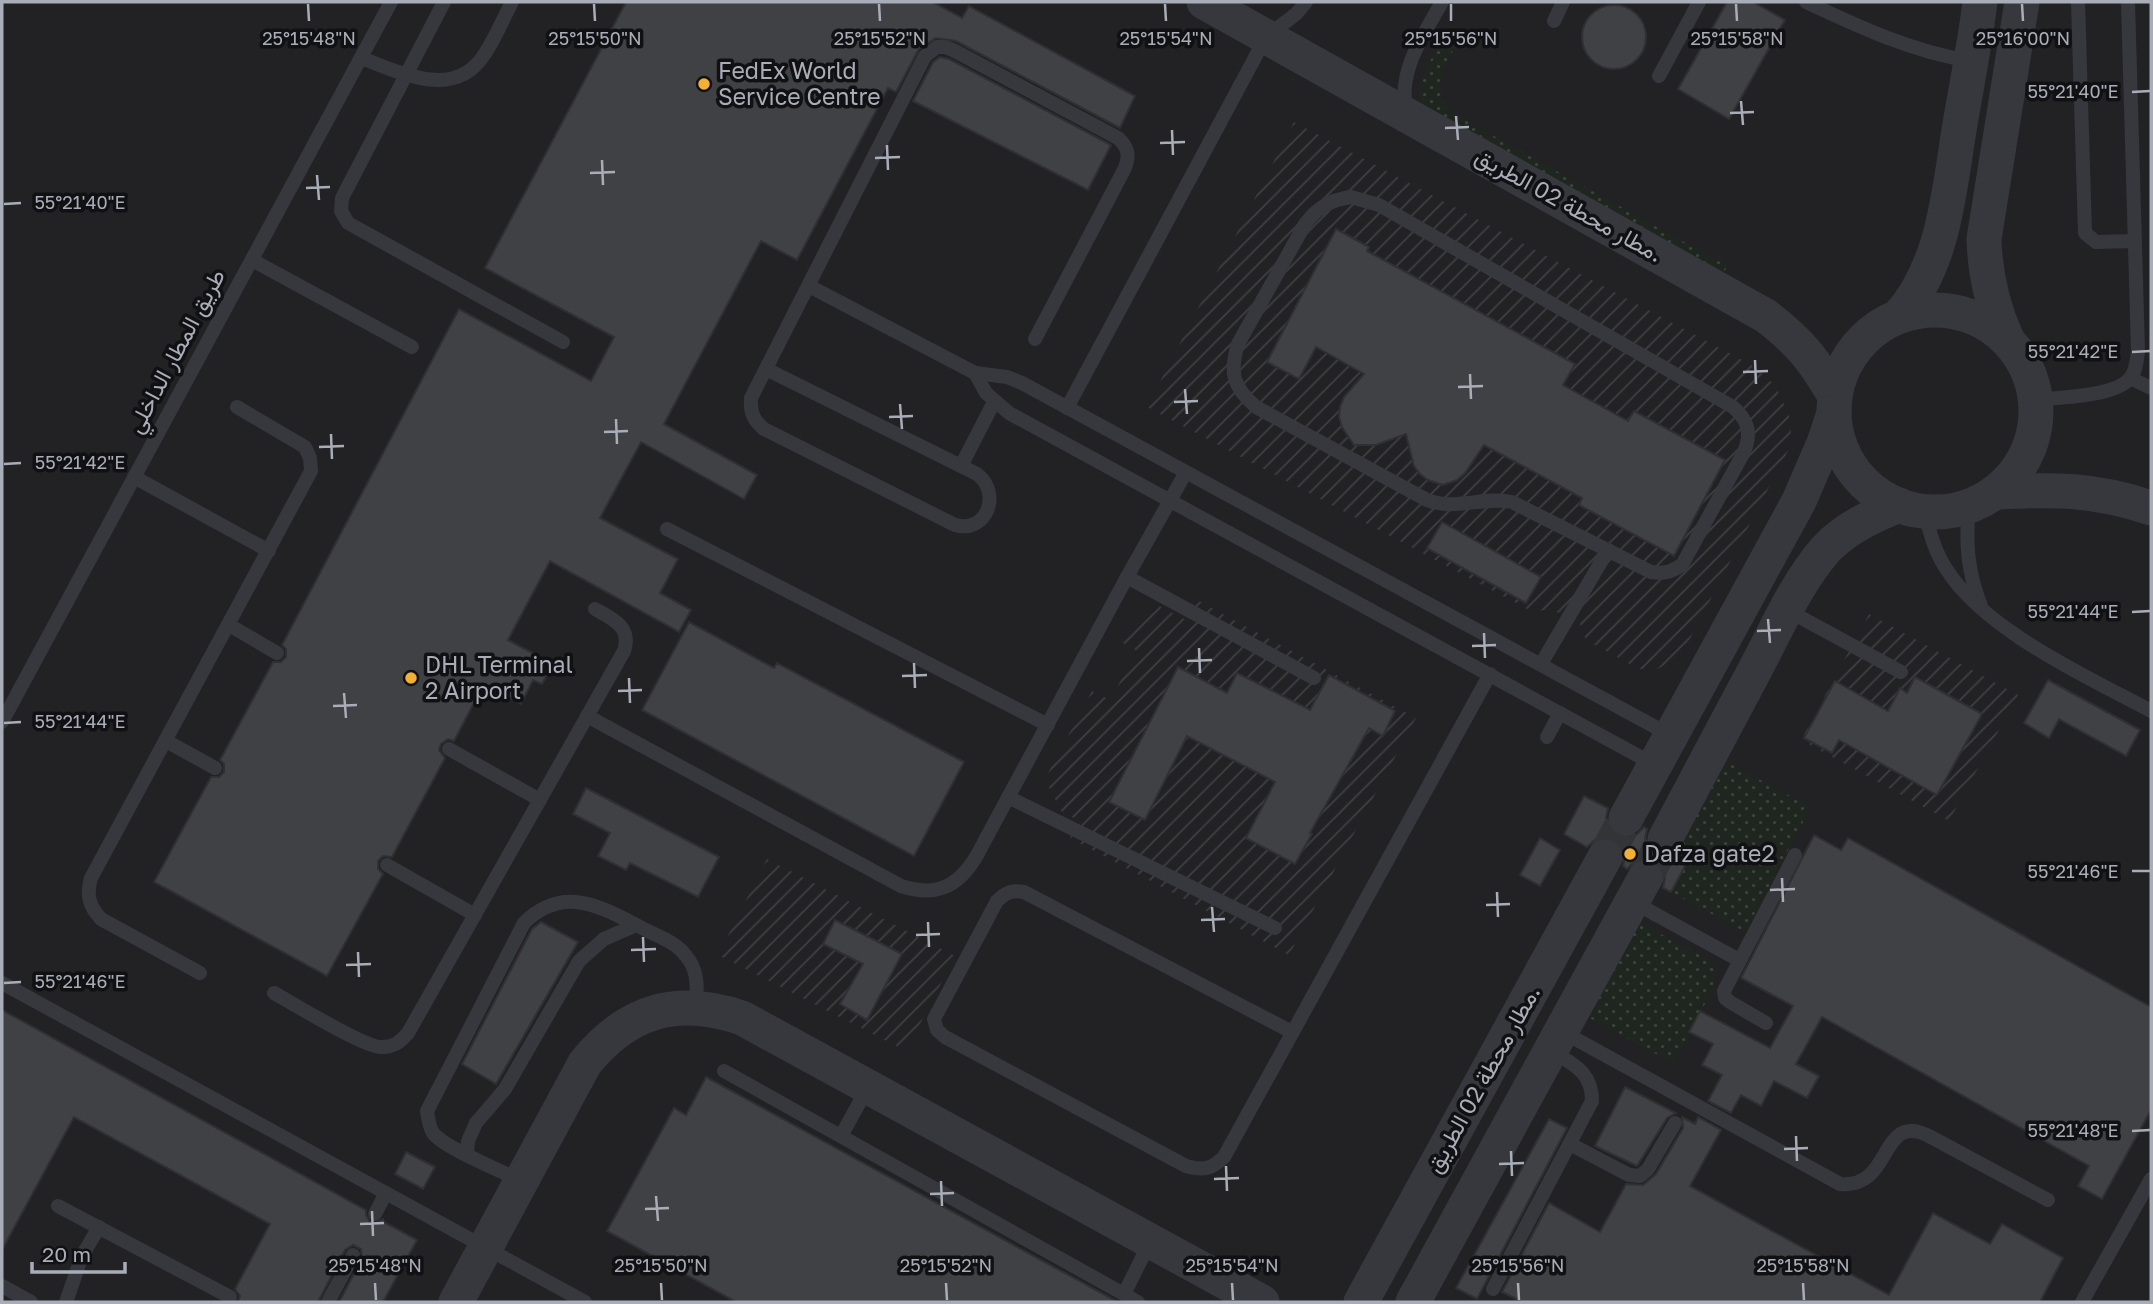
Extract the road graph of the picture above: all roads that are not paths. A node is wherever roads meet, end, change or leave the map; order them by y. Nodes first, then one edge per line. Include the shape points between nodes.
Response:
1 (391, 2) edge
2 (444, 2) edge
3 (512, 2) edge
4 (1204, 2) edge
5 (1306, 2) edge
6 (1442, 2) edge
7 (1563, 2) edge
8 (1699, 2) edge
9 (1806, 2) edge
10 (1980, 2) edge
11 (2022, 2) edge
12 (2078, 2) edge
13 (2128, 2) edge
14 (1554, 21) dead end
15 (1266, 37) junction
16 (361, 58) junction
17 (1971, 61) junction
18 (406, 74) junction
19 (1659, 76) dead end
20 (1407, 115) junction
21 (2135, 241) junction
22 (252, 260) junction
23 (809, 286) junction
24 (1899, 316) junction
25 (1035, 339) dead end
26 (2007, 339) junction
27 (563, 342) dead end
28 (412, 347) dead end
29 (2145, 351) edge
30 (766, 369) junction
31 (975, 373) junction
32 (2130, 379) junction
33 (2151, 387) edge
34 (2036, 400) junction
35 (994, 402) junction
36 (1835, 404) junction
37 (237, 407) dead end
38 (1068, 408) junction
39 (961, 466) junction
40 (1186, 472) junction
41 (134, 477) junction
42 (1983, 499) junction
43 (1170, 501) junction
44 (1912, 508) junction
45 (2151, 508) edge
46 (667, 530) dead end
47 (1608, 550) junction
48 (270, 551) junction
49 (1127, 577) junction
50 (595, 609) dead end
51 (1787, 610) junction
52 (1983, 611) junction
53 (229, 625) junction
54 (277, 653) dead end
55 (1541, 664) junction
56 (1901, 672) dead end
57 (1490, 674) junction
58 (1314, 678) dead end
59 (2151, 711) edge
60 (1560, 713) junction
61 (587, 716) junction
62 (2, 722) edge
63 (1048, 725) junction
64 (1547, 737) dead end
65 (166, 741) junction
66 (449, 749) dead end
67 (1663, 750) junction
68 (215, 768) dead end
69 (1701, 771) junction
70 (1008, 797) junction
71 (540, 800) junction
72 (1626, 818) tunnel mouth
73 (1665, 839) tunnel mouth
74 (1795, 855) dead end
75 (1605, 857) tunnel mouth
76 (387, 865) dead end
77 (1638, 889) joint
78 (475, 915) junction
79 (636, 925) junction
80 (1275, 928) dead end
81 (1739, 960) junction
82 (200, 973) dead end
83 (2, 983) edge
84 (274, 993) dead end
85 (696, 1007) junction
86 (1521, 1010) junction
87 (1766, 1023) dead end
88 (1292, 1032) junction
89 (1555, 1041) junction
90 (724, 1071) dead end
91 (868, 1087) junction
92 (1675, 1123) dead end
93 (841, 1136) junction
94 (1570, 1144) junction
95 (467, 1154) junction
96 (2151, 1178) edge
97 (521, 1181) junction
98 (386, 1193) junction
99 (2048, 1200) dead end
100 (58, 1206) dead end
101 (375, 1214) dead end
102 (99, 1227) junction
103 (1151, 1242) junction
104 (485, 1248) junction
105 (353, 1255) dead end
106 (2, 1286) edge
107 (1493, 1289) dead end
108 (1124, 1294) junction
109 (230, 1297) dead end
110 (31, 1302) edge
111 (66, 1302) edge
112 (328, 1302) edge
113 (456, 1302) edge
114 (584, 1302) edge
115 (1138, 1302) edge
116 (1262, 1302) edge
117 (1361, 1302) edge
118 (1413, 1302) edge
119 (2082, 1302) edge

1 - 16 lane, طريق المطار الداخلي
2 - 18 lane
3 - 18 lane via 475,66 438,81
4 - 15 street, مطار محطة 02 الطريق.
5 - 15 lane
6 - 20 lane via 1404,79
7 - 14 lane
8 - 19 lane
9 - 17 lane via 1911,47
10 - 17 street
11 - 26 street via 1984,239 1989,290
12 - 21 lane via 2085,233 2096,242
13 - 21 lane
15 - 20 street, مطار محطة 02 الطريق.
15 - 38 lane
16 - 18 lane
16 - 22 lane, طريق المطار الداخلي
17 - 24 street via 1944,225 1923,281
18 - 27 lane via 342,198 344,217
20 - 36 street, مطار محطة 02 الطريق. via 1766,316 1813,358
21 - 29 lane
22 - 28 lane
22 - 41 lane, طريق المطار الداخلي
23 - 25 lane via 925,57 929,51 945,47 1118,138 1128,151 1125,167
23 - 30 lane
23 - 31 lane
24 - 26 street via 1956,311 1975,317
24 - 36 street via 1880,326 1850,356 1840,375
26 - 34 street via 2031,378
29 - 32 lane
30 - 39 lane
30 - 39 lane via 751,398 756,423 955,525 967,527 982,519 991,494 984,479
31 - 35 lane
31 - 38 lane via 1007,377
32 - 33 lane
32 - 34 lane via 2109,391
34 - 42 street via 2028,451 2012,477
35 - 39 lane
35 - 43 lane
36 - 44 street via 1840,446 1857,475 1883,498
36 - 67 street via 1821,452 1799,501
37 - 48 lane via 295,440 310,458 307,483
38 - 40 lane
40 - 43 lane
40 - 55 lane
41 - 48 lane
41 - 62 lane, طريق المطار الداخلي
42 - 44 street via 1939,512
42 - 45 street via 2057,489 2105,494
42 - 52 lane via 1966,533 1967,560
43 - 49 lane
43 - 57 lane
44 - 51 street via 1868,518 1846,531 1812,568
44 - 52 lane via 1944,567
46 - 63 lane
47 - 47 lane via 1651,572 1662,574 1682,565 1744,452 1749,439 1742,415 1379,205 1352,197 1314,212 1238,344 1234,379 1242,395 1256,407 1427,500 1449,506 1490,499 1512,502
47 - 55 lane
48 - 53 lane
49 - 58 lane
49 - 63 lane
50 - 61 lane via 622,627 626,643
51 - 56 lane
51 - 69 street
52 - 59 lane via 2047,654
53 - 54 lane
53 - 65 lane
55 - 67 lane
57 - 60 lane
57 - 88 lane
60 - 64 lane
60 - 67 lane
61 - 70 lane via 915,890 944,888 968,870
61 - 71 lane
63 - 70 lane
65 - 68 lane
65 - 82 lane via 91,878 88,901 101,919
66 - 71 lane
67 - 69 street
67 - 72 street
69 - 73 street
70 - 80 lane
71 - 78 lane
74 - 81 lane
75 - 86 street, مطار محطة 02 الطريق.
76 - 78 lane
77 - 81 lane
77 - 89 street, مطار محطة 02 الطريق.
78 - 84 lane via 408,1033 392,1046 372,1046
79 - 85 lane via 685,954 698,984
79 - 95 lane via 604,939 579,961 505,1089 476,1123
79 - 95 lane via 588,903 569,901 552,903 524,923 427,1111 434,1134
81 - 87 lane via 1724,991 1726,998
83 - 98 lane
85 - 91 street via 742,1018
85 - 97 street via 651,1013 598,1047
86 - 89 street
86 - 117 street, مطار محطة 02 الطريق.
88 - 88 lane via 1224,1157 1200,1170 945,1037 934,1019 997,901 1014,890
89 - 94 lane via 1592,1088 1592,1101
89 - 99 lane via 1840,1184 1868,1179 1895,1138 1911,1131 1929,1136
89 - 118 street, مطار محطة 02 الطريق.
90 - 93 lane
91 - 93 lane
91 - 103 street
92 - 94 lane via 1640,1176 1629,1175
93 - 108 lane
94 - 107 lane
95 - 97 lane
96 - 119 lane
97 - 104 street
98 - 101 lane
98 - 104 lane
100 - 102 lane
102 - 109 lane
102 - 111 lane via 82,1256
103 - 108 lane
103 - 116 street
104 - 113 street
104 - 114 lane
105 - 112 lane
106 - 110 lane
108 - 115 lane

